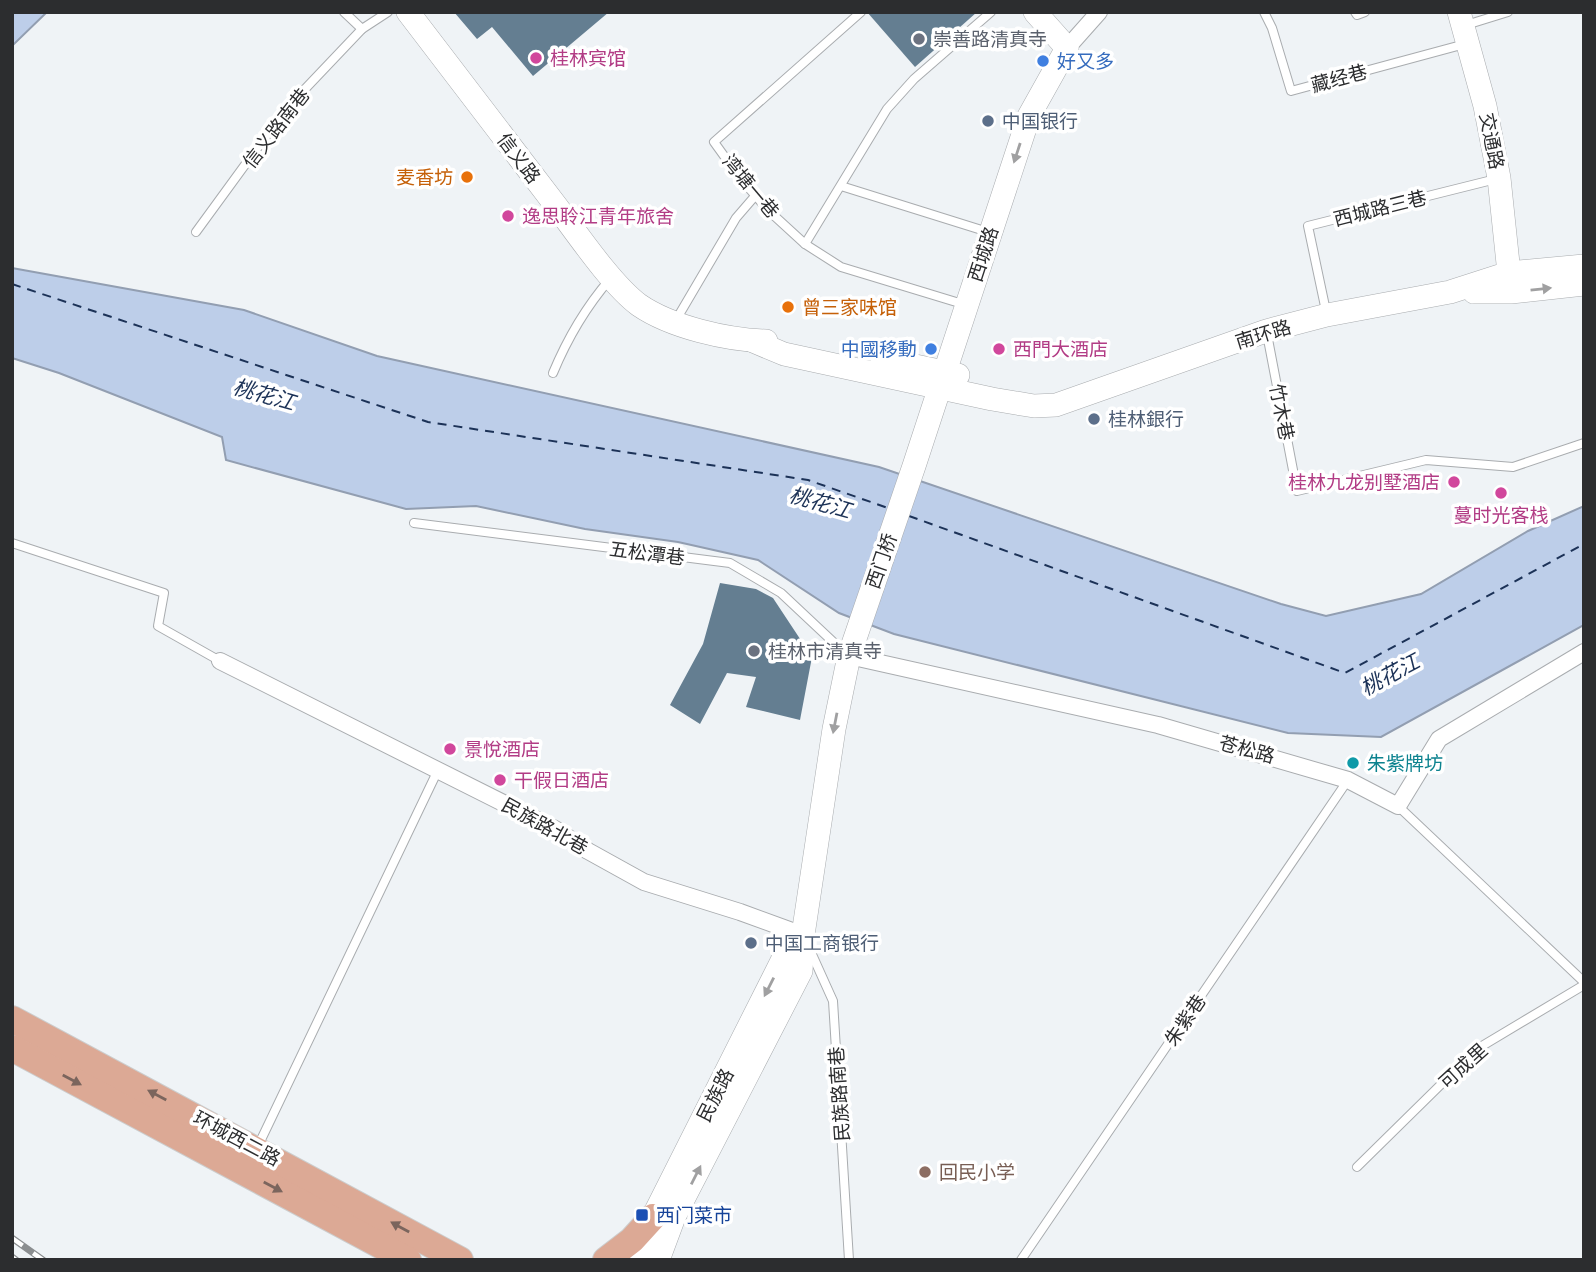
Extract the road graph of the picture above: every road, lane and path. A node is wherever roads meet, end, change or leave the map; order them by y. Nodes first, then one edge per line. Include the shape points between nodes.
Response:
1 (344, 12) edge
2 (388, 12) edge
3 (408, 12) edge
4 (861, 12) edge
5 (991, 12) edge
6 (1035, 12) edge
7 (1099, 12) edge
8 (1264, 12) edge
9 (1356, 12) edge
10 (1365, 12) edge
11 (1508, 12) edge
12 (1463, 27) edge
13 (362, 29) junction
14 (1067, 48) junction
15 (1499, 178) junction
16 (841, 186) junction
17 (755, 196) junction
18 (197, 233) dead end
19 (989, 233) junction
20 (805, 244) junction
21 (1584, 266) edge
22 (1509, 273) junction
23 (612, 277) junction
24 (1584, 285) edge
25 (1450, 292) junction
26 (966, 304) junction
27 (1327, 316) junction
28 (675, 323) junction
29 (1266, 331) junction
30 (553, 373) dead end
31 (942, 380) junction
32 (1584, 443) edge
33 (914, 466) joint
34 (414, 523) dead end
35 (12, 543) edge
36 (1584, 652) edge
37 (849, 656) junction
38 (220, 661) joint
39 (438, 770) junction
40 (1348, 780) junction
41 (1398, 806) junction
42 (803, 935) junction
43 (1584, 984) edge
44 (12, 1018) edge
45 (12, 1048) edge
46 (257, 1149) junction
47 (1357, 1167) dead end
48 (653, 1217) junction
49 (408, 1260) edge
50 (460, 1260) edge
51 (606, 1260) edge
52 (634, 1260) edge
53 (658, 1260) edge
54 (849, 1260) edge
55 (1021, 1260) edge

1 - 13 lane
2 - 13 lane, 信义路南巷
3 - 23 main road, 信义路
4 - 17 lane, 湾塘一巷 via 714,142
5 - 16 lane via 914,79 887,109
6 - 14 main road
7 - 14 street
8 - 12 lane, 藏经巷 via 1291,91
9 - 10 lane
11 - 12 lane
12 - 15 main road, 交通路
13 - 18 lane, 信义路南巷 via 285,110
14 -> 19 main road, 西城路 via 1029,116
15 - 22 main road, 交通路
15 - 27 lane, 西城路三巷 via 1308,226
16 - 19 lane
16 - 20 lane
17 - 20 lane, 湾塘一巷
17 - 28 lane via 736,218
19 - 26 main road, 西城路
20 - 26 lane, 湾塘一巷 via 841,267
21 - 22 main road, 南环路
22 - 25 main road, 南环路
23 - 28 main road, 信义路 via 638,304
23 - 30 lane via 588,305
25 -> 24 main road, 南环路
25 - 27 main road, 南环路
26 - 31 main road, 西城路
27 - 29 main road, 南环路
28 - 31 main road, 信义路 via 753,341 784,354
29 - 31 main road, 南环路 via 1082,397
29 - 32 lane, 竹木巷 via 1297,491 1426,460 1513,467
31 - 33 main road, 西城路
33 - 37 main road, 西门桥
34 - 37 lane, 五松潭巷 via 730,564 781,593
35 - 38 lane via 164,593 158,626
36 - 41 street via 1439,739
37 - 40 street, 苍松路 via 1158,725
37 -> 42 main road, 民族路
38 - 39 street, 民族路北巷
39 - 42 street, 民族路北巷 via 555,829 644,882
39 - 46 lane
40 - 41 street, 苍松路
40 - 55 lane, 朱紫巷
41 - 43 lane
42 -> 48 main road, 民族路 via 782,961
53 -> 42 main road, 民族路 via 674,1217 801,971
42 - 54 lane, 民族路南巷 via 833,1001
43 - 47 lane, 可成里 via 1477,1049
46 -> 44 main road, 环城西二路
45 -> 49 main road, 环城西二路
50 -> 46 main road, 环城西二路
48 - 51 main road
48 - 52 main road, 民族路

